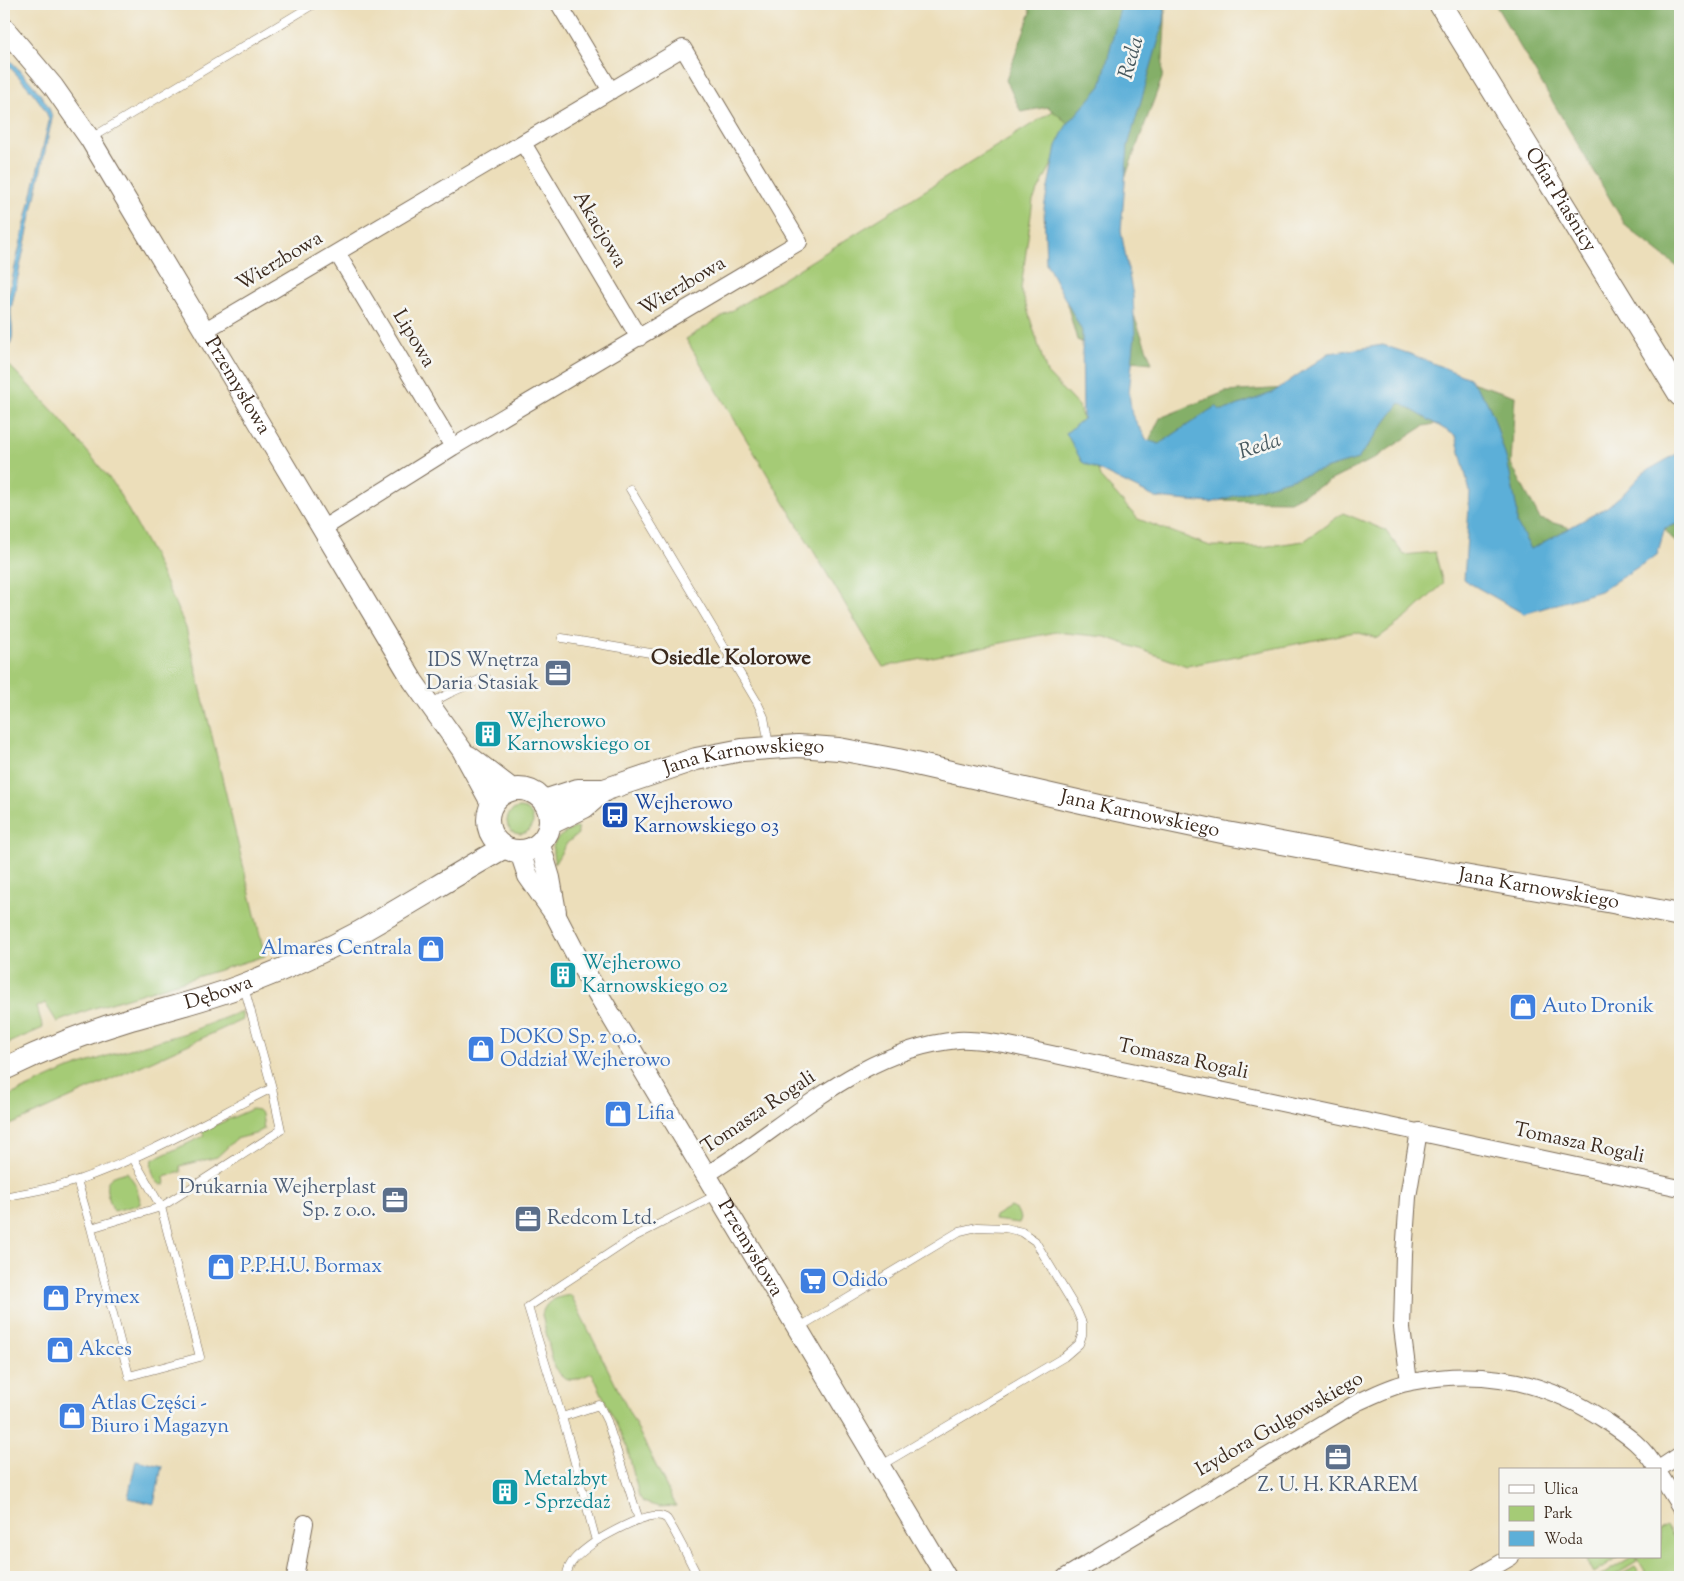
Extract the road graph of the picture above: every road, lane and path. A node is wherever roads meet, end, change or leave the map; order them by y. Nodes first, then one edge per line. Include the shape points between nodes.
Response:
1 (314, 4) edge
2 (559, 4) edge
3 (1440, 4) edge
4 (4, 28) edge
5 (611, 91) junction
6 (90, 139) junction
7 (523, 144) junction
8 (337, 253) junction
9 (204, 332) junction
10 (639, 338) junction
11 (1680, 395) edge
12 (454, 447) junction
13 (630, 488) dead end
14 (322, 529) junction
15 (562, 638) dead end
16 (732, 660) junction
17 (486, 677) dead end
18 (429, 705) junction
19 (769, 748) junction
20 (462, 750) junction
21 (512, 789) junction
22 (604, 790) junction
23 (544, 801) junction
24 (492, 805) junction
25 (551, 823) junction
26 (489, 828) junction
27 (521, 848) junction
28 (449, 878) junction
29 (1680, 915) edge
30 (243, 985) junction
31 (4, 1069) edge
32 (272, 1088) junction
33 (1419, 1132) junction
34 (133, 1158) junction
35 (706, 1175) junction
36 (77, 1180) junction
37 (1680, 1188) edge
38 (718, 1194) junction
39 (4, 1197) edge
40 (161, 1207) junction
41 (91, 1228) junction
42 (798, 1328) junction
43 (1409, 1382) junction
44 (562, 1417) junction
45 (1680, 1455) edge
46 (880, 1466) junction
47 (1656, 1468) edge
48 (1660, 1468) edge
49 (1662, 1478) edge
50 (1680, 1507) edge
51 (639, 1520) junction
52 (305, 1523) dead end
53 (596, 1541) junction
54 (1509, 1558) edge
55 (295, 1577) edge
56 (567, 1577) edge
57 (698, 1577) edge
58 (946, 1577) edge
59 (1065, 1577) edge
60 (1477, 1577) edge

1 - 6 lane
2 - 5 street
3 - 11 main road, Ofiar Piaśnicy
4 - 6 street, Przemysłowa via 53,86
5 - 7 street, Wierzbowa
5 - 10 street, Wierzbowa via 684,48 799,242
6 - 9 street, Przemysłowa
7 - 8 street, Wierzbowa
7 - 10 street, Akacjowa
8 - 9 street, Wierzbowa
8 - 12 street, Lipowa
9 - 14 street, Przemysłowa
10 - 12 street, Wierzbowa
12 - 14 street, Wierzbowa
13 - 16 lane
14 - 18 street, Przemysłowa
15 - 16 lane via 721,665
16 - 19 lane via 764,717
17 - 18 lane
18 - 20 street, Przemysłowa
19 - 22 main road, Jana Karnowskiego via 696,759
19 - 29 main road, Jana Karnowskiego via 839,749 1250,837
20 - 21 street, Przemysłowa
20 - 24 street, Przemysłowa
21 - 23 main road via 535,793
21 - 24 main road via 500,795
22 - 23 main road, Jana Karnowskiego via 578,790
22 - 25 main road, Jana Karnowskiego via 584,807
23 - 25 main road via 550,811
24 - 26 main road via 488,816
25 - 27 main road via 548,835
26 - 27 main road via 494,840
26 - 28 main road, Dębowa
27 - 28 main road, Dębowa
27 - 35 street, Przemysłowa via 550,878 556,916 585,972
28 - 30 main road, Dębowa via 358,933
30 - 31 main road, Dębowa via 87,1034
30 - 32 lane
32 - 34 lane
32 - 40 lane via 281,1130
33 - 35 street, Tomasza Rogali via 1004,1044 960,1040 909,1050 884,1059 854,1075
33 - 37 street, Tomasza Rogali
33 - 43 street via 1408,1197 1404,1254 1402,1328
34 - 36 lane
34 - 40 lane
35 - 38 street, Przemysłowa
36 - 39 lane
36 - 41 lane
38 - 42 street, Przemysłowa
38 - 44 lane via 634,1237 528,1307
40 - 41 lane
40 - 41 lane via 200,1357 129,1376
42 - 46 street, Przemysłowa
42 - 46 lane via 960,1231 977,1227 1006,1228 1022,1232 1035,1241 1076,1309 1082,1322 1082,1335 1079,1344 1064,1357
43 - 47 street, Izydora Gulgowskiego via 1437,1378 1502,1378 1538,1387 1594,1413 1620,1430 1642,1447
43 - 59 street, Izydora Gulgowskiego via 1358,1402
44 - 51 lane via 599,1405
44 - 53 lane
45 - 48 street
46 - 58 street, Przemysłowa
49 - 50 street
51 - 53 lane
51 - 57 lane via 652,1516 666,1518
52 - 55 street
53 - 56 lane via 571,1563
54 - 60 street

